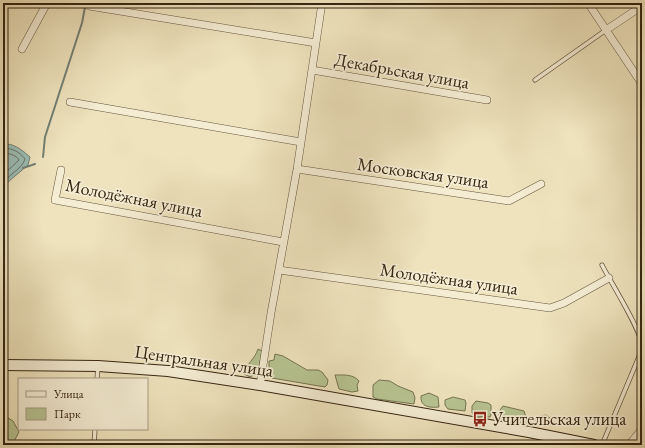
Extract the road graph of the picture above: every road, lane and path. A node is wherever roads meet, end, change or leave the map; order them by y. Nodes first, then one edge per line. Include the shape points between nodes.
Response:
1 (48, 3) edge
2 (322, 3) edge
3 (588, 3) edge
4 (86, 5) edge
5 (642, 6) edge
6 (606, 30) junction
7 (316, 43) junction
8 (22, 49) dead end
9 (312, 70) junction
10 (535, 80) dead end
11 (642, 84) edge
12 (487, 100) dead end
13 (70, 102) dead end
14 (301, 142) junction
15 (297, 169) junction
16 (61, 170) dead end
17 (541, 184) dead end
18 (283, 242) junction
19 (602, 265) dead end
20 (279, 270) junction
21 (609, 278) junction
22 (3, 365) edge
23 (98, 366) junction
24 (97, 378) edge
25 (260, 385) junction
26 (642, 429) edge
27 (95, 430) edge
28 (94, 445) edge
29 (594, 445) edge
30 (602, 445) edge
31 (629, 445) edge

1 - 8 street
2 - 7 street
3 - 6 street
4 - 7 street, Декабрьская улица
5 - 6 street
6 - 10 lane
6 - 11 street
7 - 9 street
9 - 12 street, Декабрьская улица
9 - 14 street
13 - 14 street
14 - 15 street
15 - 17 street, Московская улица via 509,201
15 - 18 street
16 - 18 street, Молодёжная улица via 55,200
18 - 20 street
19 - 21 lane
20 - 21 street, Молодёжная улица via 550,308
20 - 25 street
21 - 30 lane via 629,313 641,339 642,348
22 - 23 street, Центральная улица
23 - 24 lane
23 - 25 street, Центральная улица via 168,371
25 - 29 street, Центральная улица
26 - 31 street
27 - 28 lane

